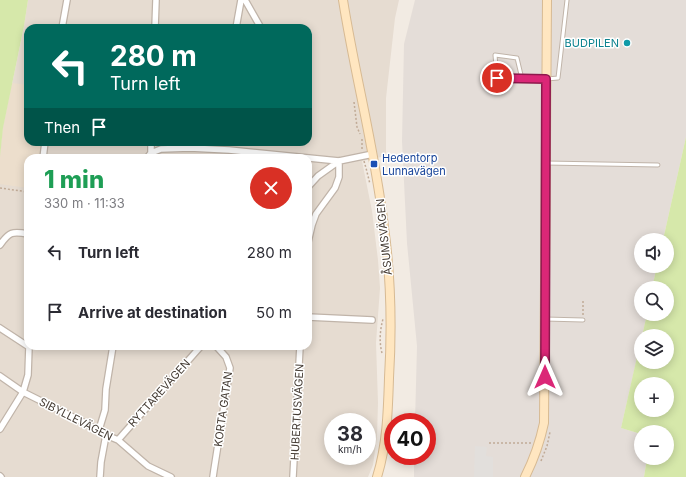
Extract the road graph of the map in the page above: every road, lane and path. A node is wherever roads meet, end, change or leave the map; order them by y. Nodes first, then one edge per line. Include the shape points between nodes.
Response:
1 (67, 0) edge
2 (156, 0) edge
3 (241, 0) edge
4 (245, 0) edge
5 (343, 0) edge
6 (547, 0) edge
7 (567, 0) edge
8 (63, 24) edge
9 (155, 24) edge
10 (237, 24) edge
11 (259, 24) edge
12 (522, 79) junction
13 (546, 79) junction
14 (354, 97) dead end
15 (151, 146) edge
16 (151, 152) joint
17 (273, 154) edge
18 (373, 154) junction
19 (362, 156) junction
20 (312, 158) edge
21 (339, 160) junction
22 (546, 163) junction
23 (658, 165) dead end
24 (312, 183) edge
25 (0, 188) edge
26 (371, 189) dead end
27 (24, 191) edge
28 (312, 225) edge
29 (24, 233) edge
30 (0, 245) edge
31 (583, 301) dead end
32 (383, 314) dead end
33 (312, 317) edge
34 (545, 319) junction
35 (372, 320) dead end
36 (583, 320) joint
37 (0, 328) edge
38 (24, 344) edge
39 (29, 350) edge
40 (112, 350) edge
41 (197, 350) edge
42 (220, 350) edge
43 (300, 350) edge
44 (383, 358) dead end
45 (0, 376) edge
46 (23, 392) junction
47 (0, 430) edge
48 (99, 430) junction
49 (106, 435) junction
50 (118, 440) junction
51 (489, 443) dead end
52 (540, 443) junction
53 (100, 477) edge
54 (171, 477) edge
55 (213, 477) edge
56 (294, 477) edge
57 (377, 477) edge
58 (526, 477) edge

1 - 8 street
2 - 9 street
3 - 10 street
4 - 11 street
5 - 18 street, ÅSUMSVÄGEN
6 - 13 street
7 - 13 lane via 558,78
12 - 12 lane via 497,78 495,55 517,58
12 - 13 lane
13 - 22 street
14 - 19 path via 362,138
15 - 16 street
16 - 17 street via 190,148
18 - 19 street
18 - 57 street, ÅSUMSVÄGEN via 390,286 386,434
19 - 21 street
19 - 26 path
20 - 21 street
21 - 24 street
21 - 28 street via 339,177 335,188 316,214
22 - 23 lane
22 - 34 street
25 - 27 path
29 - 30 street via 10,233
31 - 36 path
32 - 44 path
33 - 35 street
34 - 36 lane
34 - 52 street via 544,422
37 - 38 street
39 - 46 street via 28,376
40 - 48 street via 105,410
41 - 50 street, RYTTAREVÄGEN
42 - 55 street, KORTA GATAN via 226,356 230,368
43 - 56 street, HUBERTUSVÄGEN
45 - 46 street, SIBYLLEVÄGEN
46 - 47 street
46 - 48 street, SIBYLLEVÄGEN
48 - 49 street, SIBYLLEVÄGEN
49 - 50 street, SIBYLLEVÄGEN
49 - 53 street
50 - 54 street, SIBYLLEVÄGEN via 148,466
51 - 52 path
52 - 58 street

